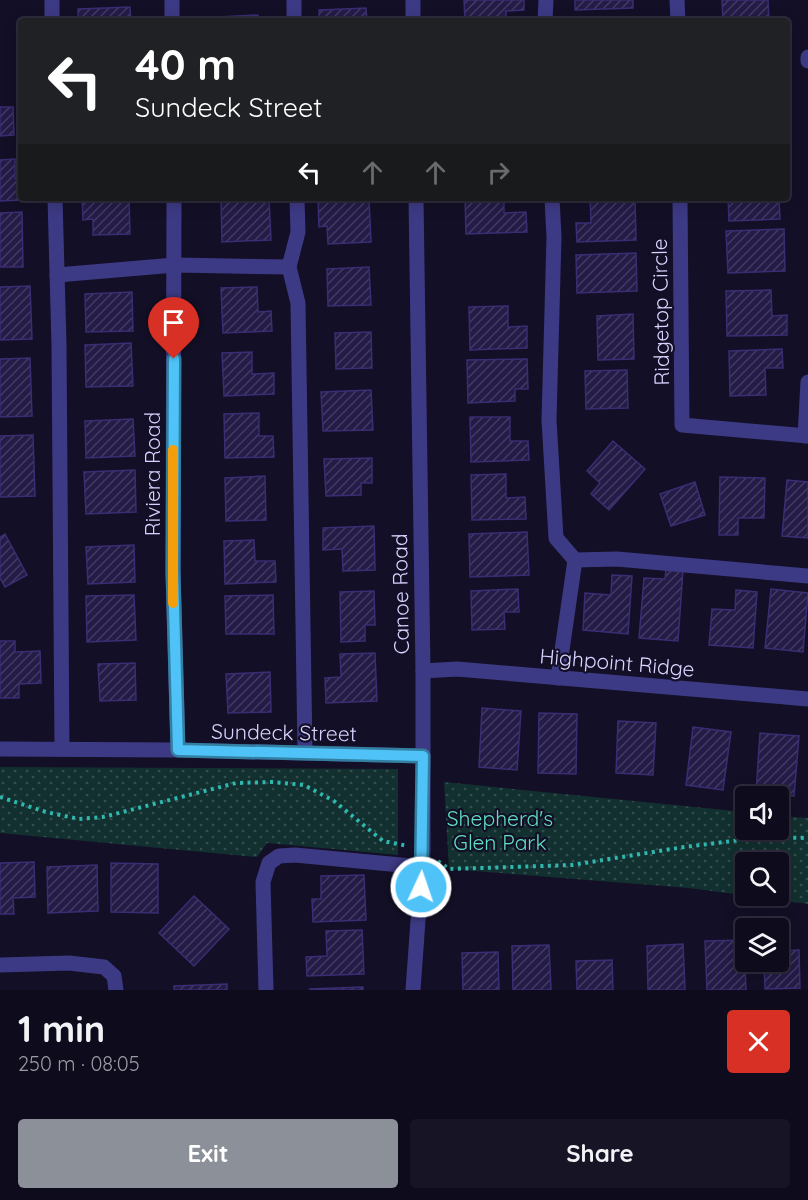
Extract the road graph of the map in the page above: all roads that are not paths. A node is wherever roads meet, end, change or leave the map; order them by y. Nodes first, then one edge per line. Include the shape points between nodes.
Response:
1 (52, 0) edge
2 (172, 0) edge
3 (294, 0) edge
4 (413, 0) edge
5 (546, 0) edge
6 (677, 0) edge
7 (52, 18) edge
8 (172, 18) edge
9 (294, 18) edge
10 (413, 18) edge
11 (545, 18) edge
12 (678, 18) edge
13 (55, 201) edge
14 (174, 201) edge
15 (297, 201) edge
16 (416, 201) edge
17 (552, 201) edge
18 (680, 201) edge
19 (174, 265) junction
20 (289, 267) junction
21 (57, 275) junction
22 (808, 382) edge
23 (807, 436) edge
24 (575, 560) junction
25 (808, 576) edge
26 (423, 671) junction
27 (558, 678) junction
28 (808, 699) edge
29 (0, 748) edge
30 (62, 749) junction
31 (178, 750) junction
32 (305, 753) junction
33 (423, 756) junction
34 (422, 867) junction
35 (0, 965) edge
36 (115, 983) edge
37 (266, 990) edge
38 (413, 990) edge

1 - 7 street
2 - 8 street
3 - 9 street
4 - 10 street
5 - 11 street
6 - 12 street
13 - 21 street
14 - 19 street, Riviera Road
15 - 20 street via 298,232
16 - 26 street, Canoe Road
17 - 24 street via 549,420 556,538
18 - 23 street, Ridgetop Circle via 682,425
19 - 20 street
19 - 21 street
19 - 31 street, Riviera Road via 173,572
20 - 32 street via 298,303
21 - 30 street
22 - 23 street
24 - 25 street via 617,559
24 - 27 street
26 - 27 street, Highpoint Ridge via 457,669
26 - 33 street, Canoe Road
27 - 28 street, Highpoint Ridge
29 - 30 street, Sundeck Street
30 - 31 street, Sundeck Street
31 - 32 street, Sundeck Street
32 - 33 street, Sundeck Street
33 - 34 street, Canoe Road
34 - 37 street via 295,855 279,856 269,863 262,882
34 - 38 street, Canoe Road
35 - 36 street via 69,963 104,967

